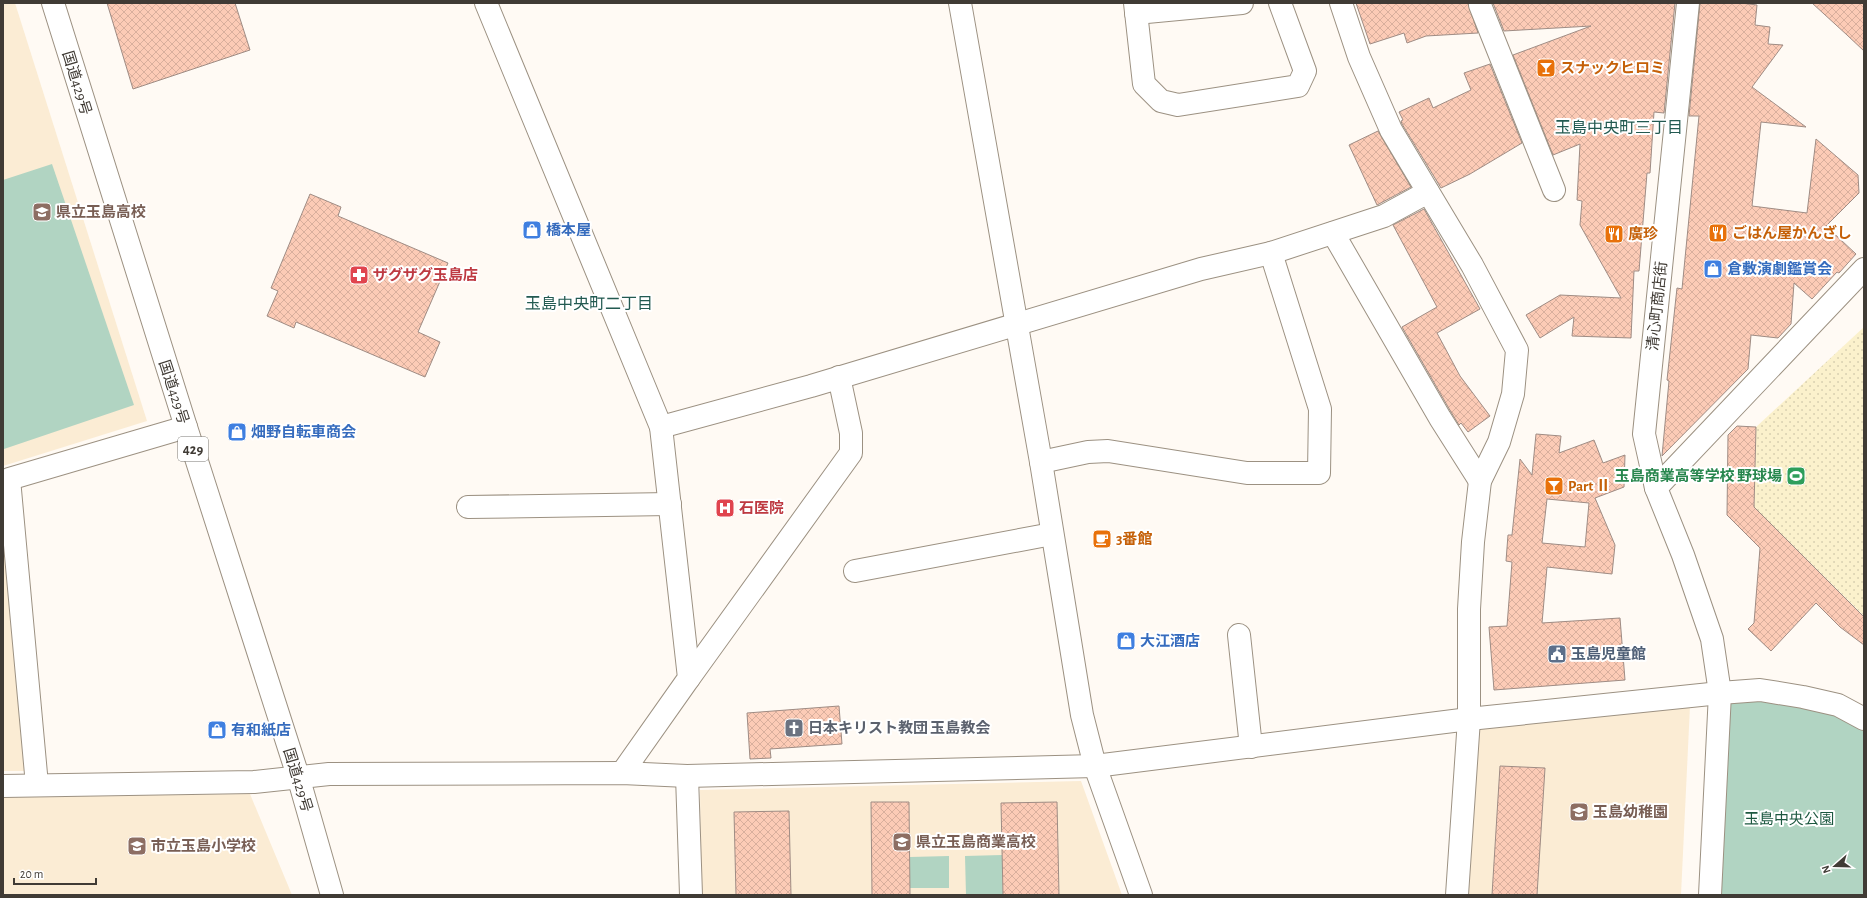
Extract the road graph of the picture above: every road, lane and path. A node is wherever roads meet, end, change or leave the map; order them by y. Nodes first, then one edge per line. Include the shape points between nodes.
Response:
1 (53, 3) edge
2 (486, 3) edge
3 (960, 3) edge
4 (1242, 3) edge
5 (1280, 3) edge
6 (1342, 3) edge
7 (1480, 3) edge
8 (1688, 3) edge
9 (1136, 8) edge
10 (1554, 190) dead end
11 (1428, 192) junction
12 (1333, 233) junction
13 (1271, 253) junction
14 (1864, 269) edge
15 (1016, 323) junction
16 (838, 377) junction
17 (186, 427) junction
18 (660, 427) junction
19 (1041, 462) junction
20 (1480, 481) junction
21 (1656, 488) junction
22 (670, 504) junction
23 (468, 507) dead end
24 (1052, 534) junction
25 (855, 571) dead end
26 (1239, 635) dead end
27 (689, 678) junction
28 (1720, 693) junction
29 (1468, 719) junction
30 (1864, 719) edge
31 (1251, 746) junction
32 (1095, 766) junction
33 (622, 773) junction
34 (298, 776) junction
35 (687, 776) junction
36 (37, 785) junction
37 (3, 786) edge
38 (332, 895) edge
39 (691, 895) edge
40 (1141, 895) edge
41 (1457, 895) edge
42 (1710, 895) edge

1 - 17 main road, 国道429号 / 429
2 - 18 main road
3 - 15 main road
4 - 9 main road
5 - 9 main road via 1305,71 1298,86 1178,104 1161,101 1144,84
6 - 11 main road via 1360,58 1391,130
7 - 10 main road
8 - 21 main road, 清心町商店街 via 1644,434
11 - 12 main road via 1384,216
11 - 20 main road via 1472,265 1517,350 1513,394 1501,435
12 - 13 main road
12 - 20 main road via 1440,418
13 - 15 main road via 1201,269
13 - 19 main road via 1320,409 1319,473 1247,473 1108,450
14 - 21 main road
15 - 16 main road
15 - 19 main road
16 - 18 main road
16 - 27 main road via 851,433 851,453
17 - 34 main road, 国道429号 / 429
17 - 36 main road via 9,480
18 - 22 main road
19 - 24 main road
20 - 29 main road via 1469,609
21 - 28 main road, 清心町商店街 via 1683,555 1712,639
22 - 23 main road
22 - 27 main road
24 - 25 main road
24 - 32 main road via 1082,715
26 - 31 main road
27 - 33 main road
28 - 29 main road
28 - 30 main road via 1760,690 1803,696 1838,705
28 - 42 main road, 清心町商店街
29 - 31 main road
29 - 41 main road
31 - 32 main road
32 - 35 main road
32 - 40 main road
33 - 34 main road
33 - 35 main road
34 - 36 main road via 254,782
34 - 38 main road, 国道429号 / 429
35 - 39 main road
36 - 37 main road

